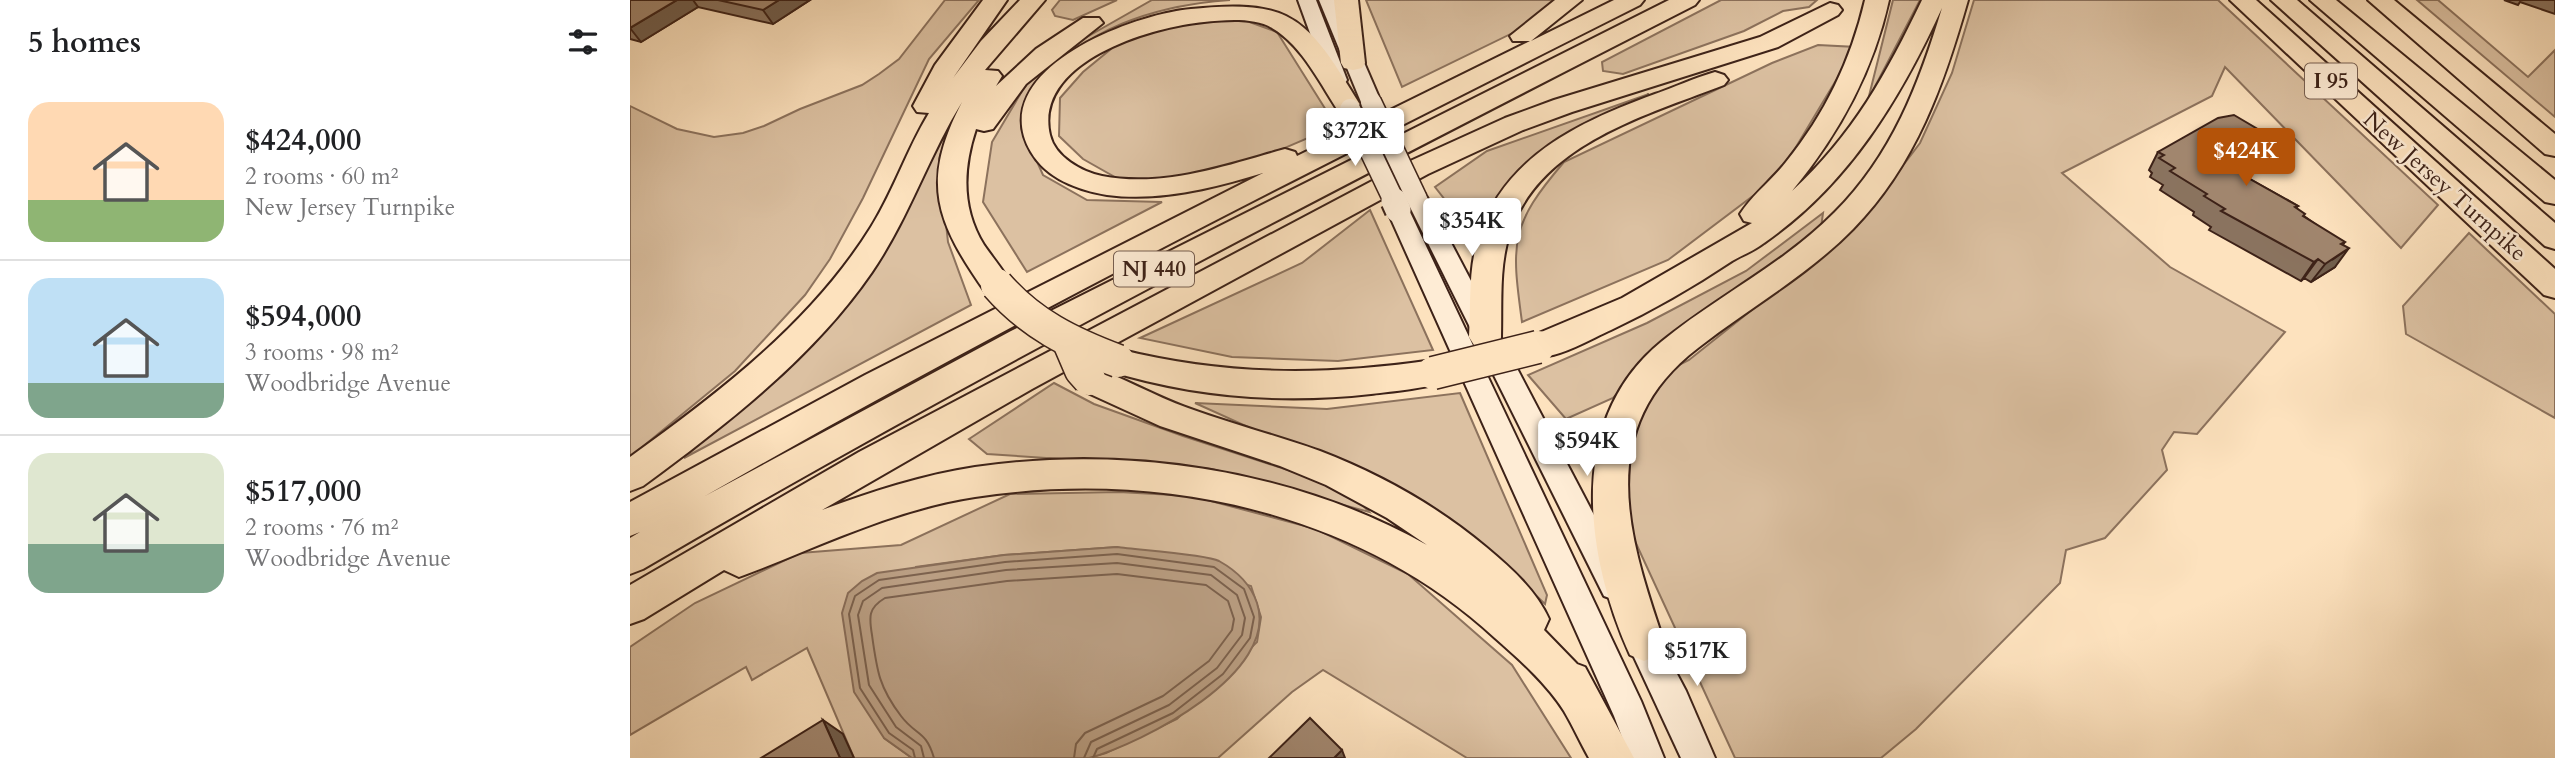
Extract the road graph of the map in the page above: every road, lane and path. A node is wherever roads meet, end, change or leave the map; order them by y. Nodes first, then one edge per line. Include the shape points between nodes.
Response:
1 (995, 0) edge
2 (1033, 0) edge
3 (1049, 0) edge
4 (1307, 0) edge
5 (1328, 0) edge
6 (1346, 0) edge
7 (1570, 0) edge
8 (1632, 0) edge
9 (1688, 0) edge
10 (1877, 0) edge
11 (1934, 0) edge
12 (1956, 0) edge
13 (2242, 0) edge
14 (2283, 0) edge
15 (2322, 0) edge
16 (2334, 0) edge
17 (2379, 0) edge
18 (1835, 5) edge
19 (1114, 10) dead end
20 (1353, 63) junction
21 (1356, 117) junction
22 (1396, 118) junction
23 (2463, 119) junction
24 (2555, 148) edge
25 (2551, 192) edge
26 (1408, 204) junction
27 (2555, 239) edge
28 (971, 248) junction
29 (1725, 251) junction
30 (2555, 286) edge
31 (805, 330) junction
32 (1485, 337) junction
33 (1104, 370) junction
34 (630, 476) edge
35 (630, 520) edge
36 (630, 557) edge
37 (630, 606) edge
38 (630, 614) edge
39 (1644, 642) junction
40 (1581, 699) junction
41 (1612, 758) edge
42 (1647, 758) edge
43 (1698, 758) edge

1 - 31 highway via 947,65 871,231
2 - 31 highway via 999,36 947,106 884,230 858,270
3 - 28 highway via 992,72 956,145 952,186 956,215
4 - 21 main road via 1324,52
5 - 20 main road
6 - 20 highway
7 - 22 highway via 1530,31 1414,96
8 - 22 highway, NJ 440
9 - 36 highway, NJ 440 via 1107,293
10 - 29 highway via 1863,51 1822,131 1786,180 1738,229
11 - 29 highway via 1899,72 1859,135 1794,204 1754,237
12 - 39 highway via 1924,104 1878,182 1829,236 1661,359 1629,401 1612,470 1612,527
13 - 30 highway, New Jersey Turnpike / I 95
14 - 27 highway, New Jersey Turnpike / I 95
15 - 23 highway, I 95
16 - 23 highway
17 - 24 highway
18 - 32 highway via 1807,33 1781,50 1602,127 1551,155 1534,171 1504,209 1494,232
18 - 37 highway via 1769,42 1563,106 1418,168 894,450
19 - 28 highway via 1054,46 1021,73 994,106 975,142 965,185
20 - 21 main road
21 - 21 highway via 1195,182 1130,187 1075,177 1054,164 1034,131 1044,92 1079,55 1154,15 1209,7 1257,12 1276,20 1302,42
21 - 22 highway, NJ 440
21 - 26 main road, bridge
21 - 35 highway, NJ 440 via 1037,300
23 - 25 highway, I 95
26 - 32 main road
26 - 42 main road
28 - 33 highway, bridge via 1017,310 1069,342 1081,370
29 - 33 highway, bridge via 1635,307 1538,347 1433,373 1319,387
31 - 34 highway via 689,434
32 - 39 main road
33 - 40 highway via 1170,415 1308,462 1416,518 1461,550 1518,606
38 - 40 highway via 733,563 910,496 1040,474 1155,477 1263,497 1315,513 1402,550 1443,573 1513,625
39 - 43 main road
40 - 41 highway

